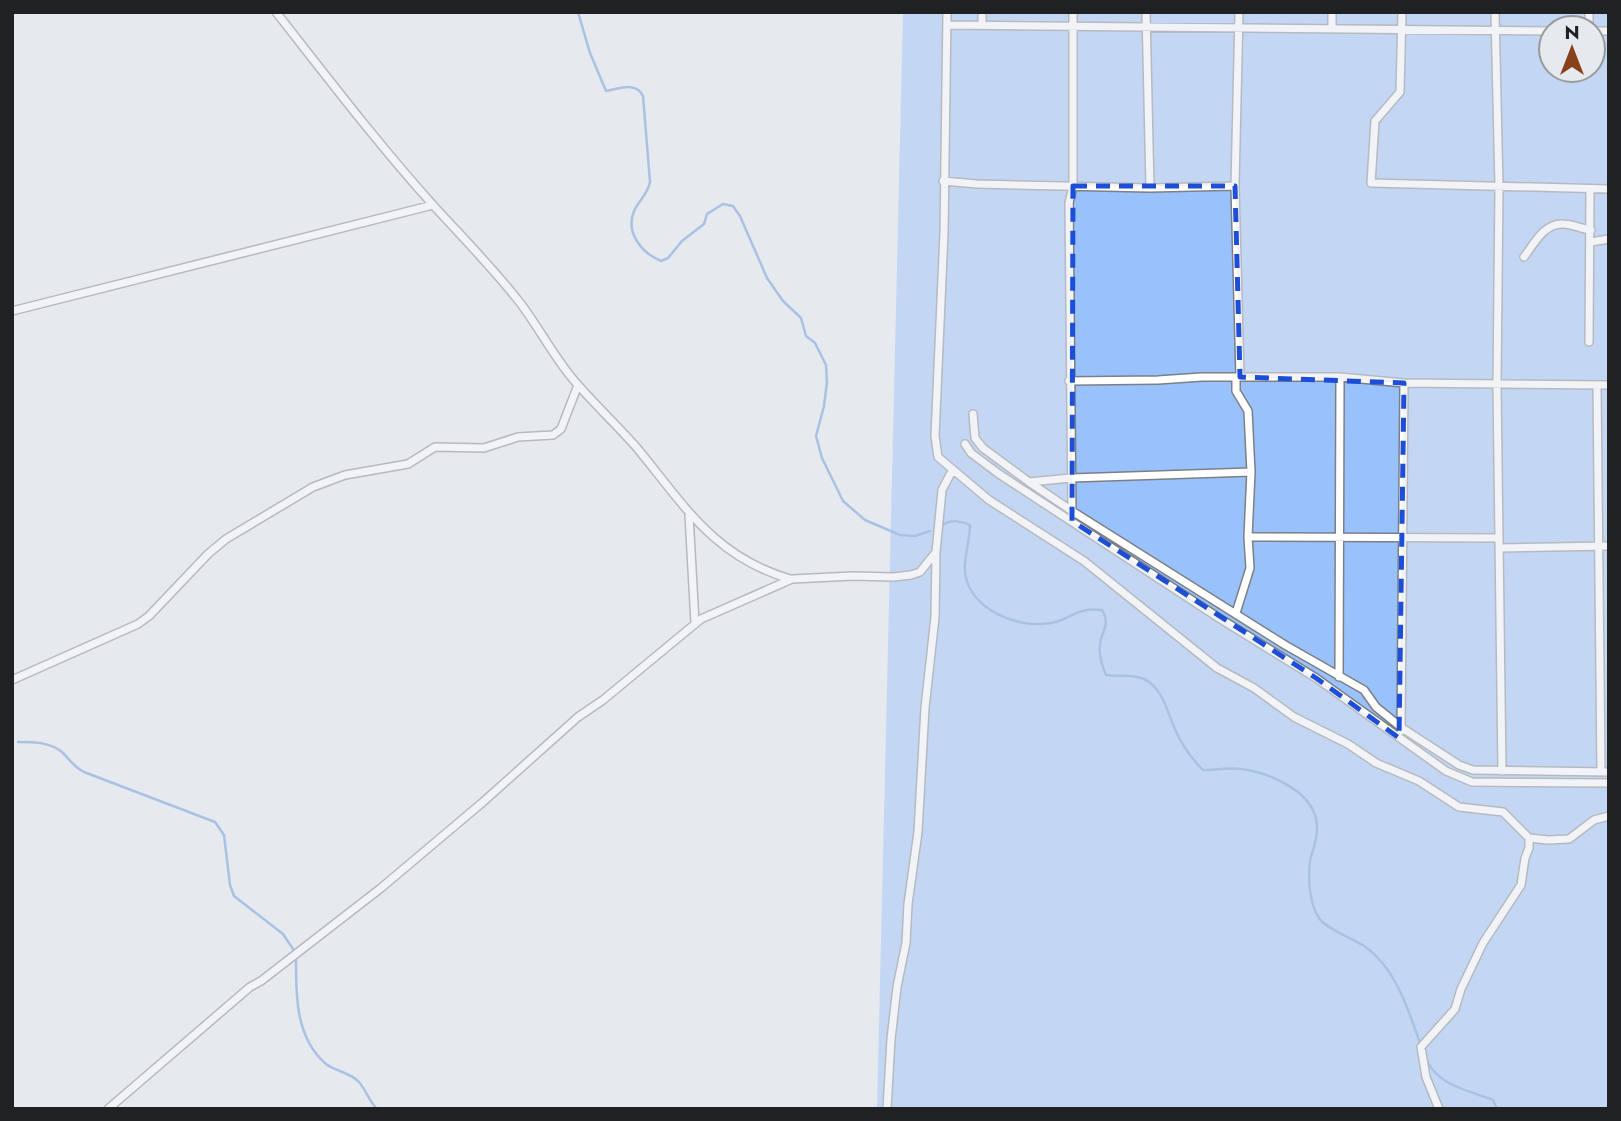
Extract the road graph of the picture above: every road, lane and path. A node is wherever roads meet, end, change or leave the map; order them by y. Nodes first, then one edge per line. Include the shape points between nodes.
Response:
1 (276, 12) edge
2 (947, 12) edge
3 (982, 12) edge
4 (1073, 12) edge
5 (1146, 12) edge
6 (1239, 12) edge
7 (1332, 12) edge
8 (1402, 12) edge
9 (1495, 12) edge
10 (948, 25) junction
11 (982, 25) junction
12 (1073, 26) junction
13 (1239, 26) junction
14 (1147, 27) junction
15 (1332, 29) junction
16 (1402, 29) junction
17 (1495, 30) junction
18 (1537, 31) edge
19 (943, 181) junction
20 (1073, 186) junction
21 (1235, 186) junction
22 (1499, 187) junction
23 (1150, 188) junction
24 (1590, 189) junction
25 (1609, 189) edge
26 (433, 205) junction
27 (1591, 230) junction
28 (1609, 239) edge
29 (1591, 242) junction
30 (1524, 257) dead end
31 (12, 311) edge
32 (1588, 342) dead end
33 (1238, 377) junction
34 (1340, 377) junction
35 (1069, 381) junction
36 (1404, 383) junction
37 (578, 385) junction
38 (1497, 385) junction
39 (1597, 385) junction
40 (1609, 385) edge
41 (973, 414) dead end
42 (965, 444) dead end
43 (951, 471) junction
44 (1251, 472) junction
45 (1071, 478) junction
46 (1029, 482) junction
47 (1072, 512) junction
48 (689, 514) junction
49 (1072, 521) junction
50 (1248, 537) junction
51 (1340, 537) junction
52 (1401, 537) junction
53 (1499, 538) junction
54 (1599, 546) junction
55 (1609, 546) edge
56 (1500, 548) junction
57 (936, 552) junction
58 (792, 579) junction
59 (1236, 613) junction
60 (695, 623) junction
61 (1286, 645) junction
62 (1281, 656) junction
63 (1339, 677) junction
64 (12, 680) edge
65 (1402, 728) junction
66 (1399, 738) junction
67 (1424, 742) junction
68 (1418, 750) junction
69 (1502, 771) junction
70 (1605, 772) edge
71 (1609, 783) edge
72 (1609, 816) edge
73 (1529, 838) junction
74 (108, 1109) edge
75 (887, 1109) edge
76 (1439, 1109) edge

1 - 26 street
2 - 10 street
3 - 11 street
4 - 12 street
5 - 14 street
6 - 13 street
7 - 15 street
8 - 16 street
9 - 17 street
10 - 11 street
10 - 19 street
11 - 12 street
12 - 14 street
12 - 20 street
13 - 14 street
13 - 15 street
13 - 21 street
14 - 23 street
15 - 16 street
16 - 17 street
16 - 22 street via 1400,92 1375,121 1371,183
17 - 18 street
17 - 22 street
19 - 20 street
19 - 43 street via 935,448
20 - 23 street
20 - 35 street via 1069,203
21 - 23 street
21 - 33 street
22 - 24 street
22 - 38 street
24 - 25 street
24 - 27 street
26 - 31 street
26 - 37 street via 520,303
27 - 29 street
27 - 30 street via 1560,223 1550,226
28 - 29 street
29 - 32 street
33 - 34 street
33 - 35 street
33 - 44 street via 1236,391 1248,411
34 - 36 street
34 - 51 street
35 - 45 street
36 - 38 street
36 - 52 street
37 - 48 street via 634,444
37 - 64 street via 561,429 553,435 518,437 484,448 436,447 408,464 345,475 313,487 226,539 138,624
38 - 39 street
38 - 53 street
39 - 40 street
39 - 54 street
41 - 46 street via 975,438 983,448
42 - 49 street via 999,474
43 - 57 street via 941,499
43 - 73 street via 1084,561 1202,657 1294,718 1419,781 1458,807 1503,812
44 - 45 street
44 - 50 street
45 - 46 street
45 - 47 street
46 - 47 street
47 - 49 street
47 - 59 street
48 - 58 street via 738,556 765,572
48 - 60 street
49 - 62 street
50 - 51 street
50 - 59 street via 1250,568
51 - 52 street
51 - 63 street
52 - 53 street
52 - 65 street
53 - 56 street
54 - 55 street
54 - 56 street
54 - 70 street
56 - 69 street
57 - 58 street via 920,572 911,575
57 - 75 street via 918,832 891,1039
58 - 60 street
59 - 61 street
60 - 74 street via 381,888 250,987
61 - 62 street
61 - 63 street
62 - 66 street
63 - 65 street via 1364,690 1376,707
65 - 66 street
65 - 67 street
66 - 68 street
67 - 68 street
67 - 69 street via 1466,769
68 - 71 street via 1472,782
69 - 70 street
72 - 73 street via 1594,820 1569,839
73 - 76 street via 1521,885 1483,943 1455,1009 1421,1047 1426,1077

